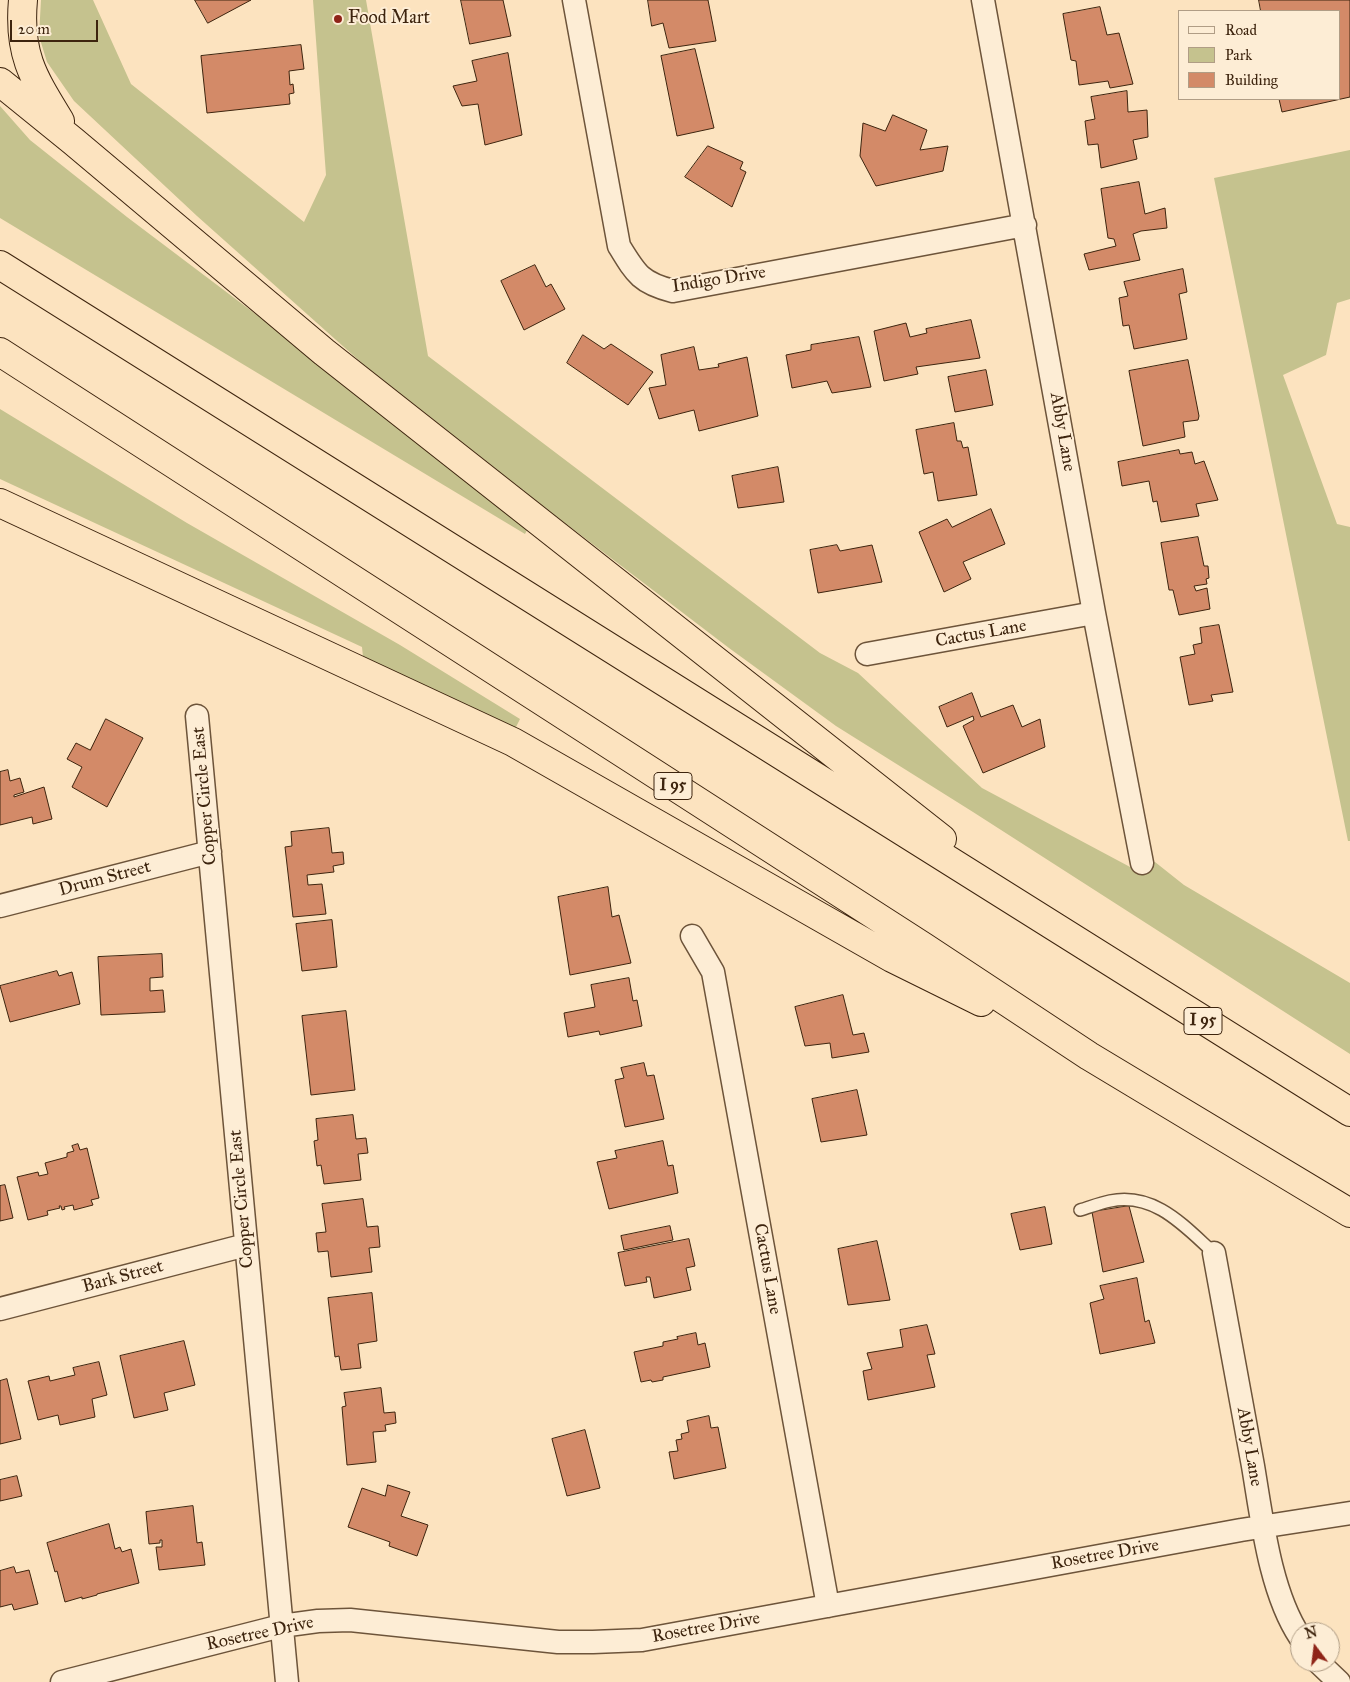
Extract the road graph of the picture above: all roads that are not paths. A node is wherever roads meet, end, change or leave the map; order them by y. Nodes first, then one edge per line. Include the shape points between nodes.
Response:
1 (23, 0) edge
2 (574, 0) edge
3 (983, 0) edge
4 (0, 82) edge
5 (73, 141) junction
6 (1024, 225) junction
7 (0, 265) edge
8 (0, 352) edge
9 (0, 503) edge
10 (1094, 613) junction
11 (867, 654) dead end
12 (198, 716) dead end
13 (210, 852) junction
14 (1142, 863) dead end
15 (0, 906) edge
16 (1055, 929) junction
17 (692, 936) dead end
18 (1089, 1056) junction
19 (1350, 1112) edge
20 (1080, 1210) dead end
21 (1350, 1213) edge
22 (246, 1245) junction
23 (1214, 1253) joint
24 (0, 1309) edge
25 (1350, 1513) edge
26 (1264, 1526) junction
27 (828, 1606) junction
28 (1291, 1622) edge
29 (281, 1626) junction
30 (1328, 1672) edge
31 (62, 1682) edge
32 (287, 1682) edge
33 (1339, 1682) edge

1 - 5 highway via 21,23 26,57 39,87
2 - 6 street, Indigo Drive via 619,246 635,272 656,286 673,291
3 - 6 street, Abby Lane
4 - 5 highway
5 - 16 highway via 324,352
6 - 10 street, Abby Lane
7 - 16 highway, I 95
8 - 18 highway, I 95
9 - 18 highway via 514,742 892,958
10 - 11 street, Cactus Lane
10 - 14 street, Abby Lane
12 - 13 street, Copper Circle East
13 - 15 street, Drum Street
13 - 22 street, Copper Circle East
16 - 19 highway, I 95
17 - 27 street, Cactus Lane via 713,972
18 - 21 highway, I 95
20 - 23 lane via 1111,1200 1141,1200 1170,1214
22 - 24 street, Bark Street
22 - 29 street, Copper Circle East
23 - 26 street, Abby Lane
25 - 26 street, Rosetree Drive
26 - 27 street, Rosetree Drive
26 - 28 street, Abby Lane via 1279,1594
27 - 29 street, Rosetree Drive via 642,1640 593,1642 558,1642 350,1620
29 - 31 street, Rosetree Drive
29 - 32 street, Copper Circle East
30 - 33 street

